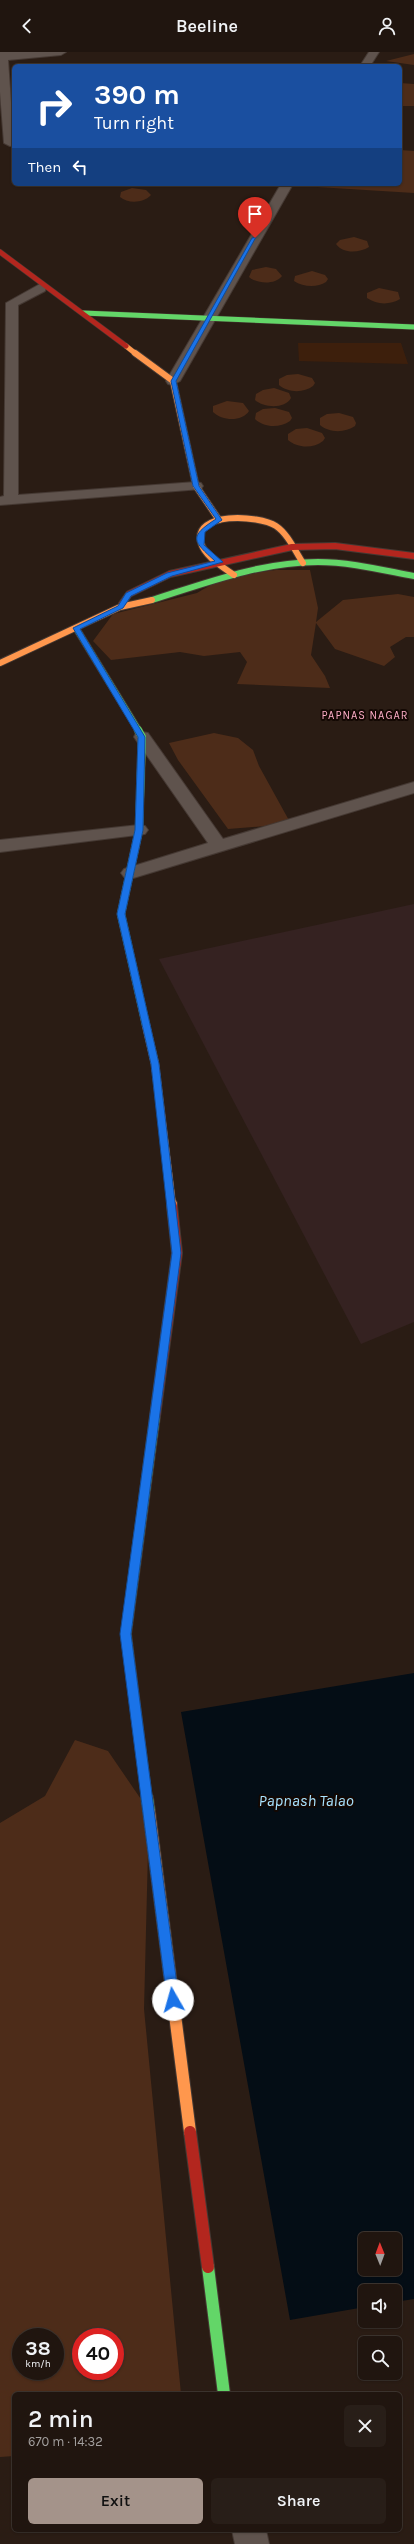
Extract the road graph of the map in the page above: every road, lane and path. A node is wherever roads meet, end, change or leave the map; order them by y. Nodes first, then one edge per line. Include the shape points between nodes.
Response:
1 (61, 52) edge
2 (374, 52) edge
3 (2, 54) edge
4 (366, 64) edge
5 (11, 110) edge
6 (8, 143) edge
7 (285, 186) edge
8 (1, 253) edge
9 (40, 288) dead end
10 (83, 313) junction
11 (209, 319) junction
12 (414, 327) edge
13 (173, 381) junction
14 (196, 486) junction
15 (5, 501) edge
16 (219, 520) junction
17 (292, 547) junction
18 (414, 556) edge
19 (219, 562) junction
20 (303, 563) junction
21 (234, 575) junction
22 (414, 576) edge
23 (120, 607) junction
24 (76, 628) junction
25 (0, 663) edge
26 (142, 737) junction
27 (414, 787) edge
28 (139, 830) junction
29 (0, 846) edge
30 (219, 846) junction
31 (130, 873) junction
32 (224, 2392) edge
33 (249, 2532) edge
34 (252, 2544) edge

1 - 3 street
2 - 4 street
3 - 5 street
5 - 6 street
7 - 11 street
8 - 10 street
9 - 15 street via 12,303
10 - 11 street
10 - 13 street
11 - 12 street
11 - 13 street
13 - 14 street
14 - 15 street
14 - 16 street
16 - 17 street via 245,517 270,522 285,535
16 - 19 street via 202,531 200,538 201,545
17 - 18 street via 335,546
17 - 19 street
17 - 20 street
19 - 21 street
19 - 23 street via 170,574 129,594
20 - 21 street
20 - 22 street via 359,566
21 - 23 street via 141,604
23 - 24 street
24 - 25 street
24 - 26 street
26 - 28 street
26 - 30 street
27 - 30 street
28 - 29 street
28 - 31 street
30 - 31 street
31 - 32 street via 121,914 155,1064 177,1253 126,1634
33 - 34 street

